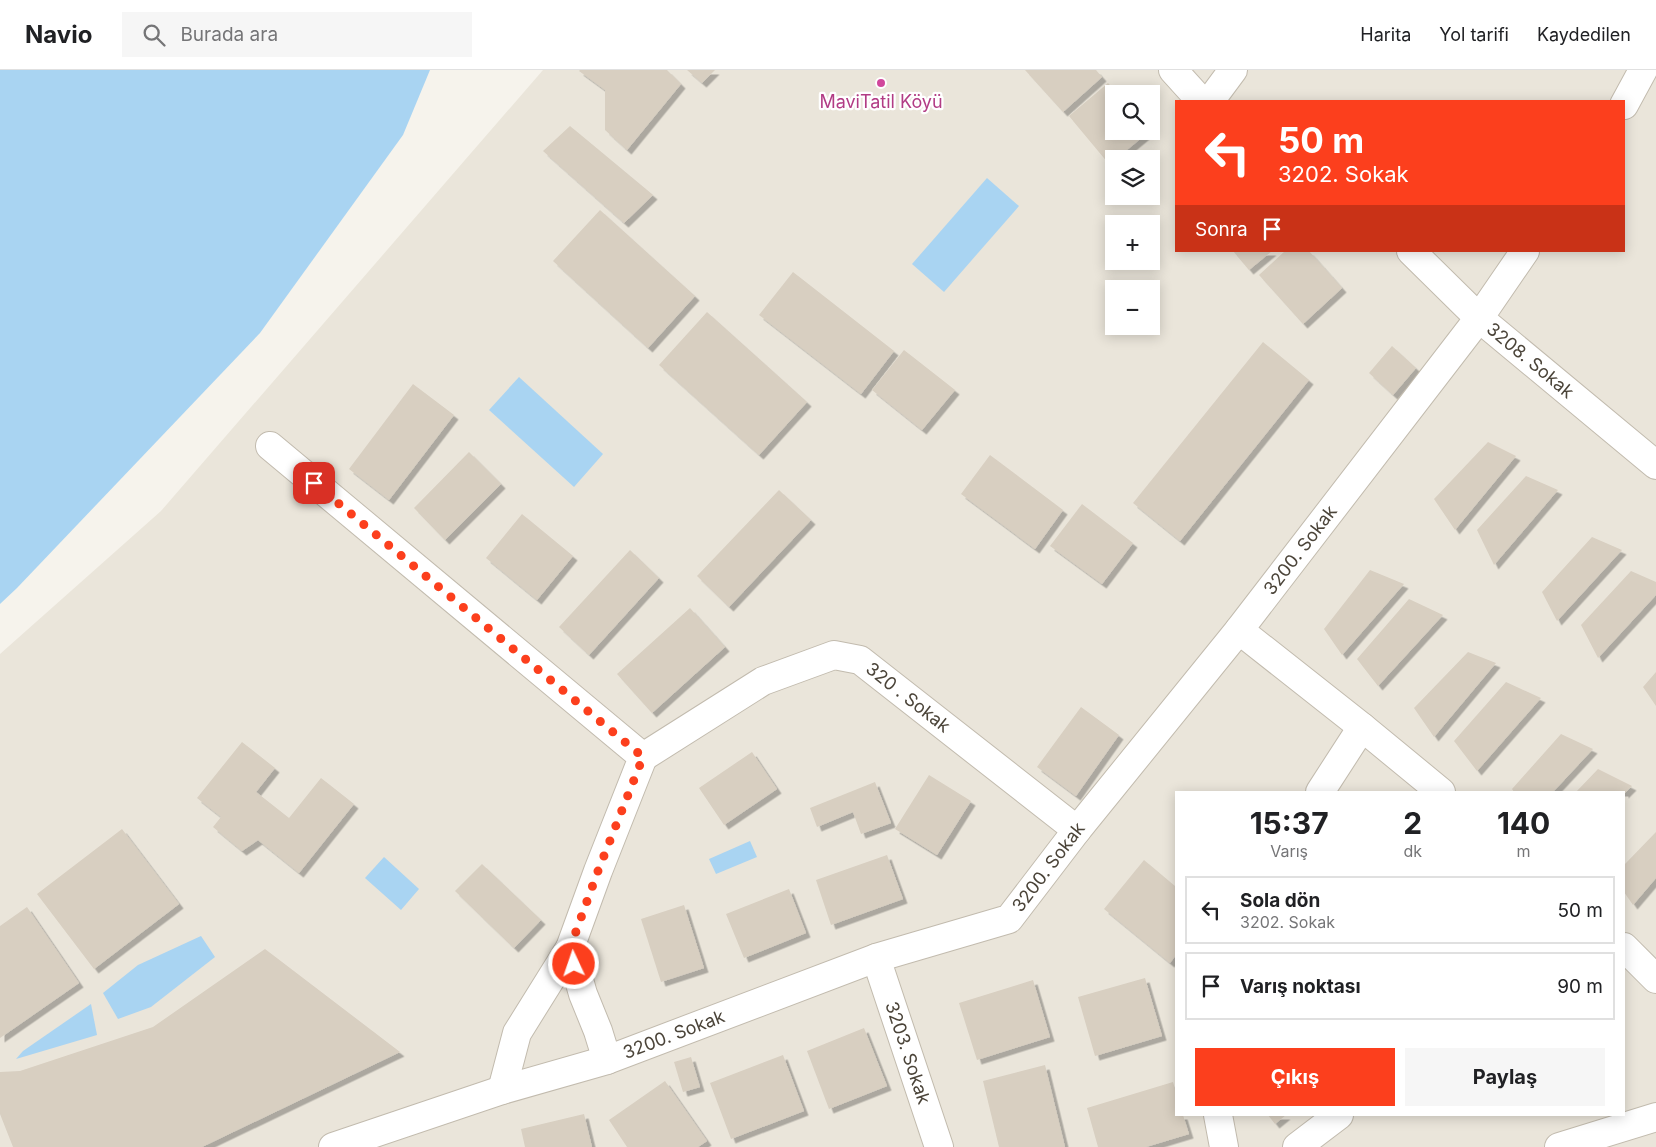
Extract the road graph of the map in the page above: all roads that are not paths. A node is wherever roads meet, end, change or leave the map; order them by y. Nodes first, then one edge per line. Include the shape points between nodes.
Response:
1 (1173, 70) edge
2 (1233, 70) edge
3 (1643, 70) edge
4 (1200, 100) edge
5 (1211, 100) edge
6 (1625, 102) edge
7 (1412, 252) edge
8 (1524, 252) edge
9 (1479, 318) junction
10 (270, 446) dead end
11 (1656, 465) edge
12 (1239, 630) junction
13 (1362, 728) junction
14 (643, 757) junction
15 (1321, 791) edge
16 (1440, 791) edge
17 (1077, 830) junction
18 (570, 948) junction
19 (1625, 948) edge
20 (876, 958) junction
21 (1656, 979) edge
22 (607, 1060) junction
23 (502, 1090) junction
24 (1218, 1116) edge
25 (1338, 1116) edge
26 (1656, 1116) edge
27 (333, 1147) edge
28 (939, 1147) edge
29 (1224, 1147) edge
30 (1297, 1147) edge
31 (1559, 1147) edge

1 - 4 street
2 - 5 street
3 - 6 street
7 - 9 street, 3208. Sokak
8 - 9 street, 3200. Sokak
9 - 11 street, 3208. Sokak
9 - 12 street, 3200. Sokak
10 - 14 street
12 - 13 street
12 - 17 street, 3200. Sokak
13 - 15 street
13 - 16 street
14 - 17 street, 320 . Sokak via 763,681 834,655 860,660
14 - 18 street
17 - 20 street, 3200. Sokak via 1009,919
18 - 22 street
18 - 23 street via 517,1033
19 - 21 street
20 - 22 street, 3200. Sokak
20 - 28 street, 3203. Sokak
22 - 23 street, 3200. Sokak
23 - 27 street, 3200. Sokak
24 - 29 street
25 - 30 street
26 - 31 street

